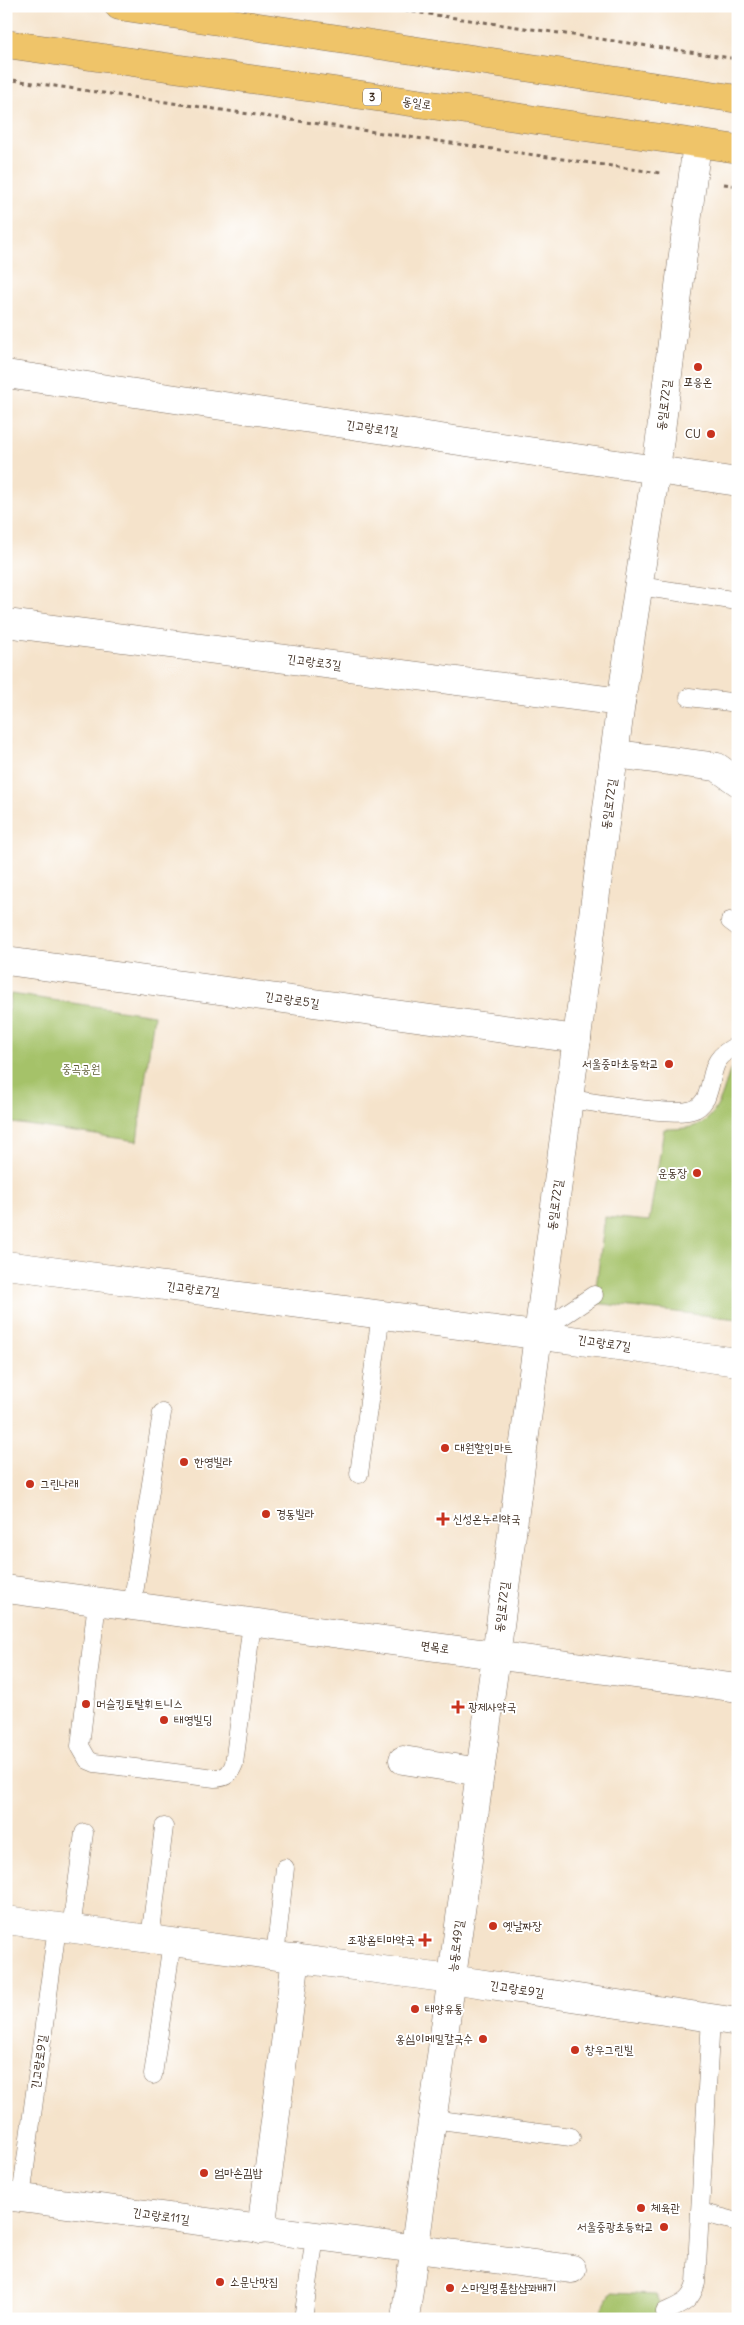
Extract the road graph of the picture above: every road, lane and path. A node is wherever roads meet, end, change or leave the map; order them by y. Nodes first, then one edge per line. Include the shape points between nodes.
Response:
1 (119, 6) edge
2 (373, 6) edge
3 (6, 44) edge
4 (738, 59) edge
5 (6, 79) edge
6 (738, 99) edge
7 (697, 143) junction
8 (738, 149) edge
9 (660, 173) dead end
10 (719, 183) dead end
11 (738, 186) edge
12 (6, 374) edge
13 (656, 470) junction
14 (738, 482) edge
15 (639, 586) junction
16 (738, 601) edge
17 (6, 623) edge
18 (689, 697) dead end
19 (621, 702) junction
20 (738, 703) edge
21 (616, 754) junction
22 (738, 782) edge
23 (6, 962) edge
24 (577, 1039) junction
25 (738, 1045) edge
26 (569, 1099) junction
27 (6, 1265) edge
28 (594, 1295) dead end
29 (381, 1314) junction
30 (537, 1334) junction
31 (738, 1362) edge
32 (162, 1413) dead end
33 (359, 1474) dead end
34 (6, 1589) edge
35 (97, 1602) junction
36 (132, 1606) junction
37 (252, 1622) junction
38 (496, 1656) junction
39 (738, 1688) edge
40 (403, 1760) dead end
41 (480, 1772) junction
42 (164, 1827) dead end
43 (84, 1833) dead end
44 (285, 1868) dead end
45 (6, 1920) edge
46 (64, 1928) junction
47 (161, 1940) junction
48 (286, 1957) junction
49 (451, 1979) junction
50 (711, 2018) junction
51 (738, 2022) edge
52 (153, 2075) dead end
53 (432, 2119) junction
54 (571, 2137) dead end
55 (14, 2197) edge
56 (700, 2212) junction
57 (738, 2222) edge
58 (261, 2230) junction
59 (315, 2237) junction
60 (414, 2250) junction
61 (572, 2270) dead end
62 (672, 2313) edge
63 (304, 2319) edge
64 (405, 2319) edge

1 - 6 main road
2 - 4 path
3 - 7 main road, 동일로 / 3
5 - 9 path
7 - 8 main road, 동일로 / 3
7 - 13 street, 동일로72길
10 - 11 path
12 - 13 street, 긴고랑로1길
13 - 14 street, 긴고랑로1길
13 - 15 street, 동일로72길
15 - 16 lane
15 - 19 street, 동일로72길
17 - 19 street, 긴고랑로3길
18 - 20 lane
19 - 21 street, 동일로72길
21 - 22 street via 717,767
21 - 24 street, 동일로72길
23 - 24 street, 긴고랑로5길
24 - 26 street, 동일로72길
25 - 26 lane via 717,1060 706,1098 692,1110 671,1112
26 - 30 street, 동일로72길
27 - 29 street, 긴고랑로7길
28 - 30 lane
29 - 30 street, 긴고랑로7길
29 - 33 lane
30 - 31 street, 긴고랑로7길
30 - 38 street, 동일로72길
32 - 36 lane
34 - 35 street, 면목로
35 - 36 street, 면목로
35 - 37 lane via 80,1746 88,1760 104,1764 215,1778 230,1773 234,1764
36 - 37 street, 면목로
37 - 38 street, 면목로
38 - 39 street, 면목로
38 - 41 street, 능동로49길
40 - 41 street
41 - 49 street, 능동로49길
42 - 47 lane
43 - 46 lane, 긴고랑로9길
44 - 48 lane
45 - 46 street, 긴고랑로9길
46 - 47 street, 긴고랑로9길
46 - 55 lane, 긴고랑로9길
47 - 48 street, 긴고랑로9길
47 - 52 lane
48 - 49 street, 긴고랑로9길
48 - 58 street
49 - 50 street, 긴고랑로9길
49 - 53 street, 능동로49길
50 - 51 street, 긴고랑로9길
50 - 56 lane
53 - 54 lane
53 - 60 street, 능동로49길
55 - 58 street, 긴고랑로11길
56 - 57 lane
56 - 62 lane via 693,2294
58 - 59 street, 긴고랑로11길
59 - 60 street, 긴고랑로11길
59 - 63 lane
60 - 61 street
60 - 64 street, 능동로49길

